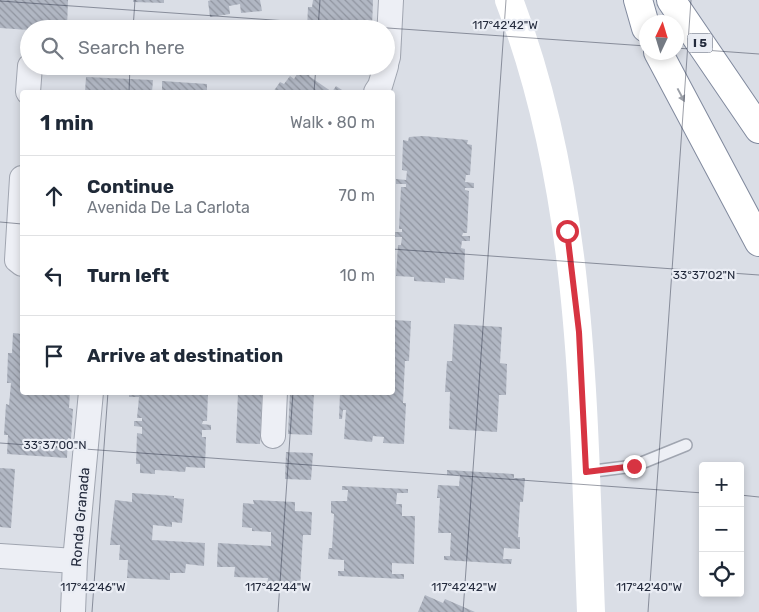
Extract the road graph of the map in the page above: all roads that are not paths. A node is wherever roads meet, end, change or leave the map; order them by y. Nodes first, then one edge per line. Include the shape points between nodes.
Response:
1 (392, 0) edge
2 (509, 0) edge
3 (638, 0) edge
4 (671, 0) edge
5 (642, 15) edge
6 (391, 20) edge
7 (662, 60) edge
8 (29, 75) edge
9 (383, 75) edge
10 (28, 90) edge
11 (377, 90) edge
12 (759, 129) edge
13 (20, 211) edge
14 (759, 242) edge
15 (20, 262) edge
16 (91, 395) edge
17 (275, 395) edge
18 (273, 436) dead end
19 (686, 446) dead end
20 (586, 472) junction
21 (0, 556) edge
22 (75, 561) junction
23 (73, 612) edge
24 (591, 612) edge

1 - 6 street
2 - 20 main road via 526,44 546,118 567,231 579,332
3 - 5 main road
4 - 12 main road, I 5
7 -> 14 main road
8 - 10 street
9 - 11 street
13 - 15 street via 17,260
16 - 22 street, Ronda Granada
17 - 18 street
19 - 20 lane via 634,466
20 - 24 main road
21 - 22 street
22 - 23 street, Ronda Granada

